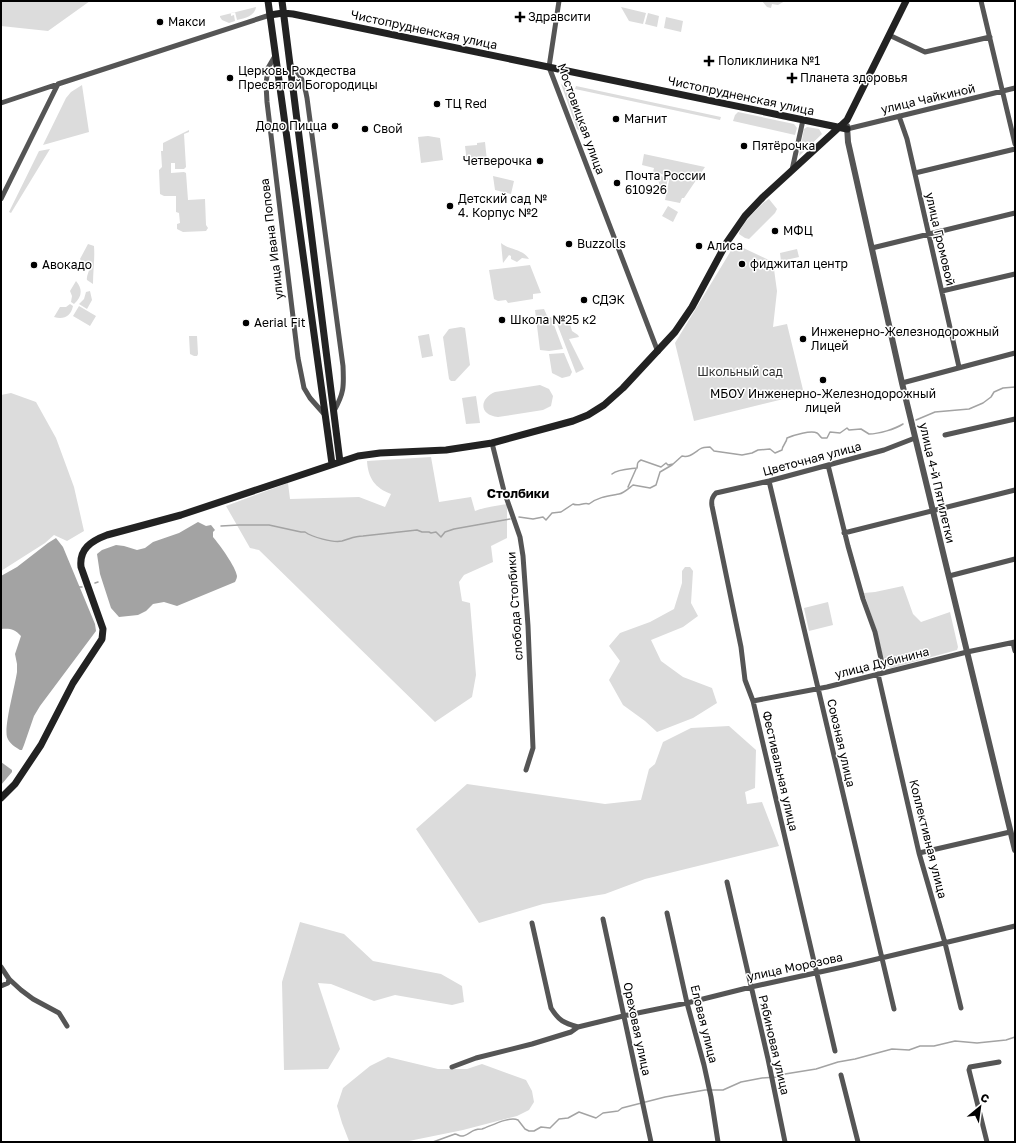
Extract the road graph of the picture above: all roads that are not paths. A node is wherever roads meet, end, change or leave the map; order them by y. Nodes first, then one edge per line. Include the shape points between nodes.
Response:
1 (268, 1) edge
2 (282, 1) edge
3 (559, 1) edge
4 (906, 1) edge
5 (981, 1) edge
6 (283, 13) junction
7 (270, 15) junction
8 (889, 35) junction
9 (990, 37) junction
10 (276, 55) junction
11 (290, 64) junction
12 (549, 67) junction
13 (58, 84) junction
14 (1015, 88) edge
15 (1002, 91) junction
16 (1, 103) edge
17 (899, 116) junction
18 (803, 120) junction
19 (847, 120) junction
20 (838, 127) junction
21 (847, 129) junction
22 (1015, 144) edge
23 (1015, 149) edge
24 (792, 170) junction
25 (915, 174) junction
26 (1, 200) edge
27 (1015, 213) edge
28 (929, 234) junction
29 (872, 248) junction
30 (1015, 274) edge
31 (942, 291) junction
32 (658, 352) junction
33 (1015, 353) edge
34 (959, 367) junction
35 (902, 383) junction
36 (334, 411) junction
37 (325, 415) junction
38 (1015, 419) edge
39 (945, 436) dead end
40 (915, 438) junction
41 (492, 443) junction
42 (340, 462) junction
43 (332, 464) junction
44 (828, 465) junction
45 (769, 481) junction
46 (1015, 490) edge
47 (713, 496) joint
48 (932, 510) junction
49 (844, 533) junction
50 (1015, 559) edge
51 (949, 576) junction
52 (1014, 642) edge
53 (1015, 651) edge
54 (967, 652) junction
55 (884, 672) junction
56 (878, 674) junction
57 (818, 688) junction
58 (753, 701) junction
59 (526, 770) dead end
60 (1, 798) edge
61 (1010, 832) junction
62 (1014, 846) edge
63 (919, 853) junction
64 (727, 882) dead end
65 (667, 913) dead end
66 (603, 919) dead end
67 (532, 923) dead end
68 (1015, 926) edge
69 (945, 943) junction
70 (882, 958) junction
71 (1, 967) edge
72 (818, 973) junction
73 (9, 978) junction
74 (1, 986) edge
75 (751, 987) junction
76 (687, 1003) junction
77 (961, 1008) dead end
78 (894, 1010) dead end
79 (623, 1016) junction
80 (67, 1026) dead end
81 (578, 1027) junction
82 (835, 1051) dead end
83 (999, 1062) dead end
84 (452, 1067) dead end
85 (841, 1075) dead end
86 (652, 1142) edge
87 (718, 1142) edge
88 (785, 1142) edge
89 (858, 1142) edge
90 (987, 1142) edge

1 - 7 main road
2 - 6 main road
3 - 12 street, Мостовицкая улица
4 - 8 main road
5 - 9 street
6 - 7 main road, Чистопрудненская улица
6 - 11 main road
6 - 12 main road, Чистопрудненская улица
7 - 10 main road
7 - 13 street, Чистопрудненская улица
8 - 9 street via 925,52
8 - 19 main road
9 - 15 street
10 - 37 main road
10 - 37 street, улица Ивана Попова via 268,68 267,102 298,358 304,388
11 - 36 main road
11 - 36 street via 304,82 307,98 344,366 344,386
12 - 18 main road, Чистопрудненская улица
12 - 32 street, Мостовицкая улица
13 - 16 street, Чистопрудненская улица
13 - 26 street
14 - 15 street, улица Чайкиной
15 - 17 street, улица Чайкиной
15 - 22 street
17 - 21 street, улица Чайкиной
17 - 25 street, улица Громовой
18 - 20 main road, Чистопрудненская улица
18 - 24 street
19 - 20 main road
19 - 21 street, улица 4-й Пятилетки
20 - 21 main road, Чистопрудненская улица
20 - 24 main road
21 - 29 street, улица 4-й Пятилетки
23 - 25 street
24 - 32 main road via 736,227 689,312
25 - 28 street, улица Громовой
27 - 28 street
28 - 29 street
28 - 31 street, улица Громовой
29 - 35 street, улица 4-й Пятилетки
30 - 31 street
31 - 34 street, улица Громовой
32 - 41 main road via 623,388 592,414
33 - 34 street
34 - 35 street
35 - 40 street, улица 4-й Пятилетки
36 - 42 main road
37 - 43 main road
38 - 39 street
40 - 44 street, Цветочная улица via 884,450
40 - 48 street, улица 4-й Пятилетки
41 - 42 main road via 446,450 358,456
41 - 59 street, слобода Столбики via 504,491 520,537 523,556 533,748
42 - 43 main road
43 - 60 main road via 181,515 107,535 88,545 80,557 81,567 103,629 102,639 73,683 42,745 15,784
44 - 45 street, Цветочная улица
44 - 49 street
45 - 47 street, Цветочная улица via 722,491
45 - 57 street, Союзная улица
46 - 48 street
47 - 58 street, Фестивальная улица via 712,506 740,640 745,680
48 - 49 street
48 - 51 street, улица 4-й Пятилетки
49 - 55 street via 862,599 875,632
50 - 51 street
51 - 54 street, улица 4-й Пятилетки
52 - 53 street
52 - 54 street, улица Дубинина
54 - 55 street, улица Дубинина
54 - 61 street, улица 4-й Пятилетки
55 - 56 street, улица Дубинина
56 - 57 street, улица Дубинина
56 - 63 street, Коллективная улица
57 - 58 street, улица Дубинина
57 - 70 street, Союзная улица
58 - 72 street, Фестивальная улица
61 - 62 street, улица 4-й Пятилетки
61 - 63 street
63 - 69 street, Коллективная улица
64 - 75 street, Рябиновая улица
65 - 76 street, Еловая улица
66 - 79 street, Ореховая улица
67 - 81 street via 551,1008 564,1023
68 - 69 street, улица Морозова
69 - 70 street, улица Морозова
69 - 77 street, Коллективная улица
70 - 72 street, улица Морозова
70 - 78 street, Союзная улица
71 - 73 street
72 - 75 street, улица Морозова
72 - 82 street, Фестивальная улица
73 - 74 street via 8,983
73 - 80 street via 32,999 59,1013
75 - 76 street, улица Морозова
75 - 88 street, Рябиновая улица
76 - 79 street, улица Морозова
76 - 87 street, Еловая улица via 710,1094
79 - 81 street, улица Морозова
79 - 86 street, Ореховая улица
81 - 84 street, улица Морозова via 571,1032
83 - 90 street via 970,1067 969,1070
85 - 89 street

